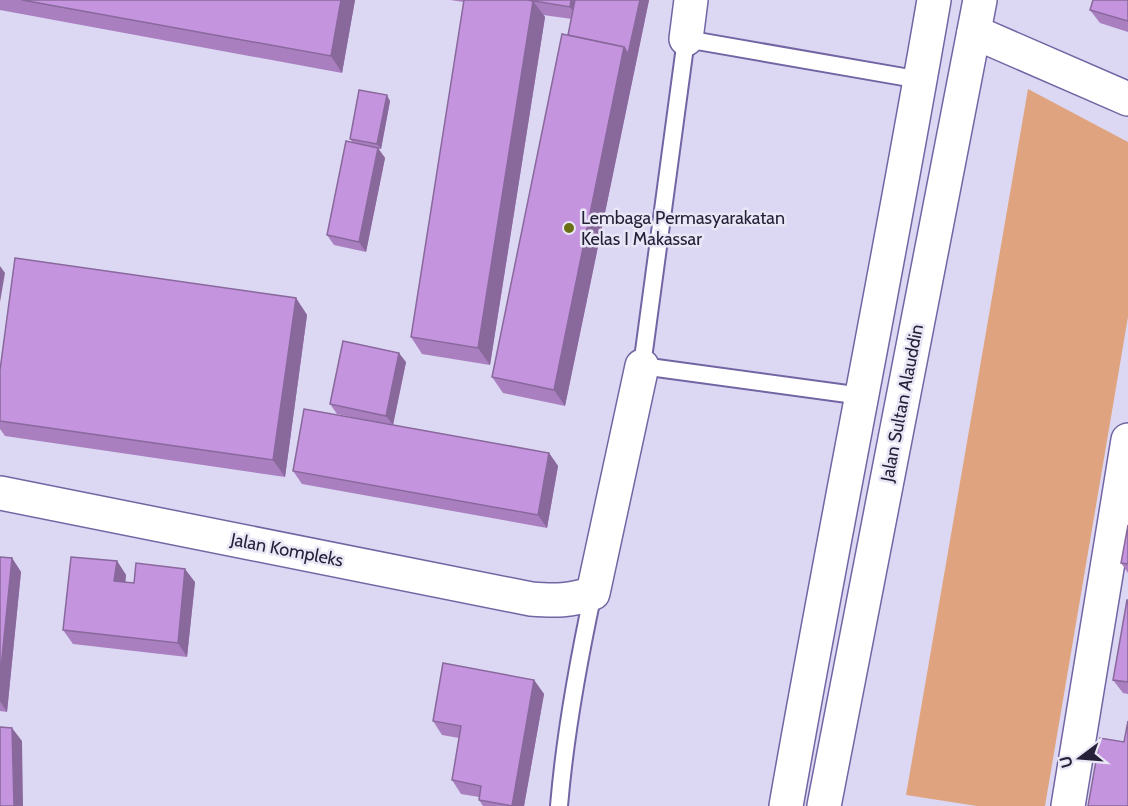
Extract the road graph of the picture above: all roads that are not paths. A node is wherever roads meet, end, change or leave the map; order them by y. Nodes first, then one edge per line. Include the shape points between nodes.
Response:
1 (691, 0) edge
2 (934, 0) edge
3 (980, 0) edge
4 (974, 32) junction
5 (686, 39) junction
6 (921, 80) junction
7 (1128, 99) edge
8 (642, 366) junction
9 (862, 396) junction
10 (1128, 440) edge
11 (0, 493) edge
12 (584, 596) junction
13 (559, 806) edge
14 (786, 806) edge
15 (824, 806) edge
16 (1068, 806) edge

1 - 5 main road
2 - 6 main road
3 - 4 main road, Jalan Sultan Alauddin
4 - 7 main road
4 - 15 main road, Jalan Sultan Alauddin
5 - 6 lane
5 - 8 lane
6 - 9 main road
8 - 9 lane
8 - 12 main road
9 - 14 main road
10 - 16 main road
11 - 12 main road, Jalan Kompleks via 531,599 554,601
12 - 13 lane via 581,650

